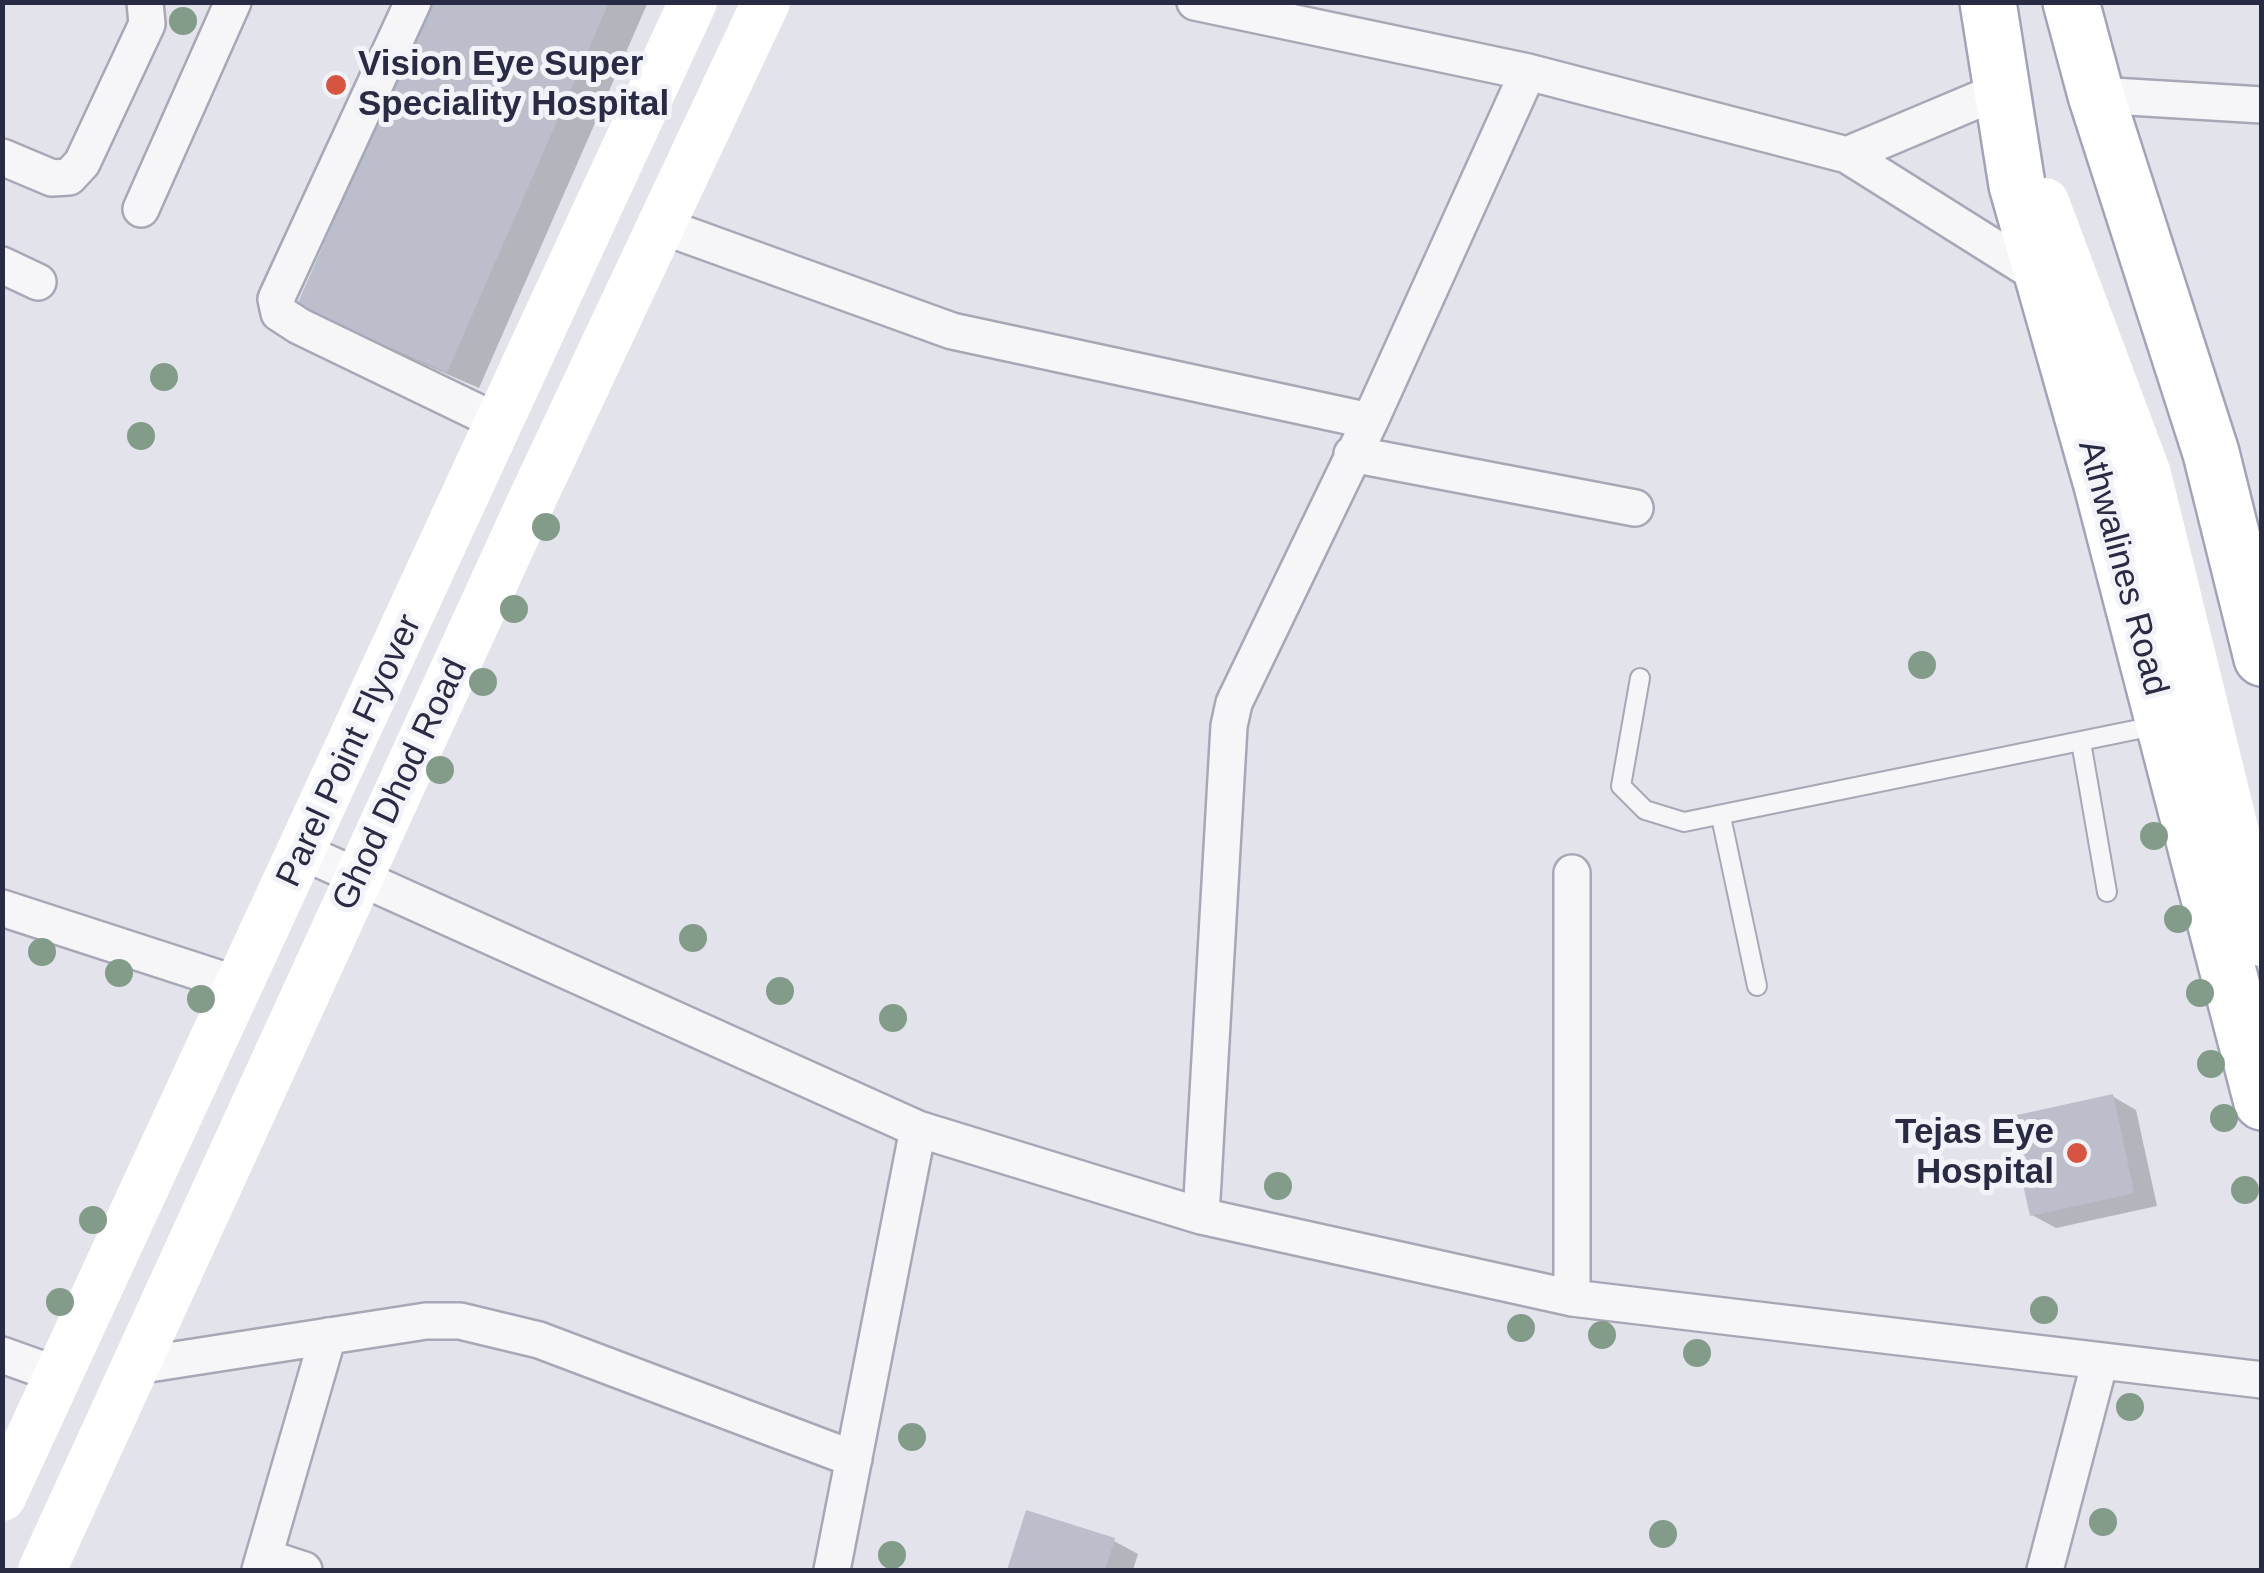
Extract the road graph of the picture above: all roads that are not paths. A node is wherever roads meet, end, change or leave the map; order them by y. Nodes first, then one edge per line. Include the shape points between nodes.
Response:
1 (145, 2) edge
2 (232, 2) edge
3 (413, 2) edge
4 (693, 2) edge
5 (766, 2) edge
6 (1195, 2) edge
7 (2072, 2) edge
8 (1988, 13) edge
9 (1528, 72) junction
10 (2000, 91) junction
11 (2096, 95) junction
12 (2262, 105) edge
13 (1848, 155) junction
14 (2, 157) edge
15 (2013, 166) junction
16 (141, 210) dead end
17 (662, 226) junction
18 (2, 265) edge
19 (2041, 278) junction
20 (38, 282) dead end
21 (1370, 421) junction
22 (502, 424) junction
23 (1352, 454) junction
24 (1635, 508) dead end
25 (2262, 658) edge
26 (1640, 678) dead end
27 (2164, 724) junction
28 (2080, 742) junction
29 (1721, 817) junction
30 (303, 852) junction
31 (1572, 873) dead end
32 (358, 876) junction
33 (2106, 892) dead end
34 (2, 908) edge
35 (2262, 942) edge
36 (239, 985) junction
37 (1758, 986) dead end
38 (2262, 1102) edge
39 (918, 1129) junction
40 (1201, 1216) junction
41 (1572, 1298) junction
42 (328, 1336) junction
43 (2, 1355) edge
44 (2100, 1361) junction
45 (136, 1366) junction
46 (58, 1375) junction
47 (2262, 1380) edge
48 (854, 1459) junction
49 (2, 1497) edge
50 (262, 1564) edge
51 (42, 1570) edge
52 (304, 1570) edge
53 (832, 1570) edge
54 (2045, 1570) edge

1 - 14 street via 146,24 82,163 69,177 52,178
2 - 16 street
3 - 22 street via 276,300 279,313 299,326
4 - 22 main road, Parel Point Flyover
5 - 17 main road, Ghod Dhod Road
6 - 9 street
7 - 11 main road
8 - 10 main road, Athwalines Road
9 - 13 street
9 - 21 street
10 - 13 street
10 - 15 main road, Athwalines Road
11 - 12 street
11 - 25 main road via 2211,452
13 - 19 street
15 - 19 main road, Athwalines Road
15 - 35 main road via 2041,192 2146,474
17 - 21 street via 952,331
17 - 32 main road, Ghod Dhod Road
18 - 20 street
19 - 27 main road, Athwalines Road
21 - 23 street
22 - 30 main road, Parel Point Flyover
23 - 24 street
23 - 40 street via 1240,684 1228,726
26 - 29 lane via 1621,786 1646,810 1666,818
27 - 28 lane
27 - 38 main road, Athwalines Road
28 - 29 lane
28 - 33 lane
29 - 37 lane
30 - 32 street
30 - 36 main road, Parel Point Flyover
31 - 41 street
32 - 39 street
32 - 45 main road, Ghod Dhod Road
34 - 36 street
36 - 46 main road, Parel Point Flyover
39 - 40 street
39 - 48 street
40 - 41 street
41 - 44 street
42 - 45 street
42 - 48 street via 426,1321 496,1327
42 - 50 street
43 - 46 street
44 - 47 street
44 - 54 street
45 - 51 main road, Ghod Dhod Road
46 - 49 main road, Parel Point Flyover
48 - 53 street
50 - 52 street

